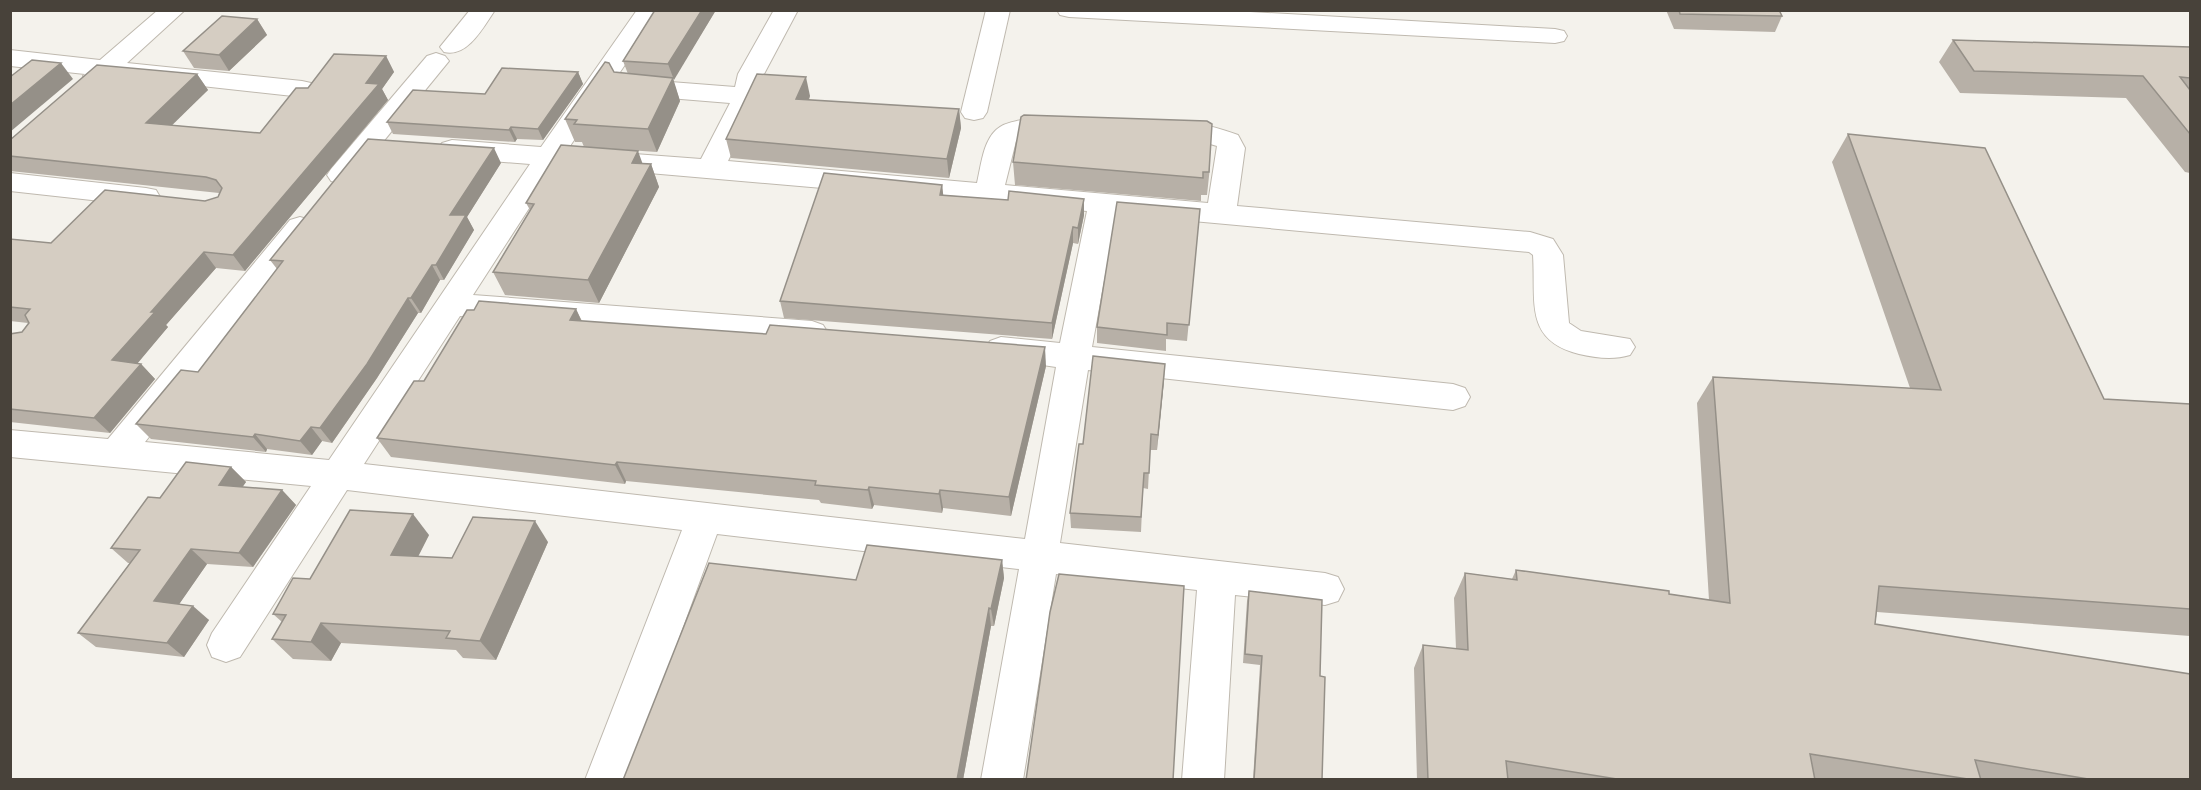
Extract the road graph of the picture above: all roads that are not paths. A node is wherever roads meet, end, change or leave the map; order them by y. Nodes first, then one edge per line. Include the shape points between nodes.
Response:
1 (173, 10) edge
2 (483, 10) edge
3 (650, 10) edge
4 (786, 10) edge
5 (998, 10) edge
6 (1069, 10) edge
7 (1555, 36) dead end
8 (10, 58) edge
9 (105, 69) junction
10 (632, 87) edge
11 (302, 90) edge
12 (80, 91) edge
13 (746, 96) junction
14 (974, 112) dead end
15 (1090, 129) edge
16 (1137, 130) edge
17 (368, 142) junction
18 (549, 156) junction
19 (711, 167) junction
20 (10, 182) edge
21 (989, 194) junction
22 (171, 200) edge
23 (1103, 205) junction
24 (1221, 215) junction
25 (453, 304) junction
26 (835, 335) edge
27 (966, 346) edge
28 (1619, 347) dead end
29 (1074, 355) junction
30 (1453, 397) dead end
31 (10, 443) edge
32 (116, 454) junction
33 (339, 475) junction
34 (705, 517) junction
35 (1042, 555) junction
36 (1217, 577) junction
37 (1325, 589) dead end
38 (226, 645) dead end
39 (606, 780) edge
40 (1002, 780) edge
41 (1203, 780) edge

1 - 9 street
2 - 17 street
3 - 18 street
4 - 13 street via 751,74
5 - 14 street
6 - 7 street
8 - 9 street
9 - 11 street
9 - 12 street
10 - 13 street
13 - 19 street
15 - 21 street via 1020,127 1009,132 1002,138
16 - 24 street via 1207,132 1228,141 1231,148
17 - 18 street
17 - 32 street
18 - 19 street
18 - 25 street
19 - 21 street
20 - 22 street
21 - 23 street
23 - 24 street
23 - 29 street
24 - 28 street via 1543,246 1548,255 1554,327 1560,336
25 - 26 street
25 - 33 street
27 - 29 street
29 - 30 street
29 - 35 street
31 - 32 street
32 - 33 street
33 - 34 street
33 - 38 street
34 - 35 street
34 - 39 street
35 - 36 street
35 - 40 street
36 - 37 street
36 - 41 street

